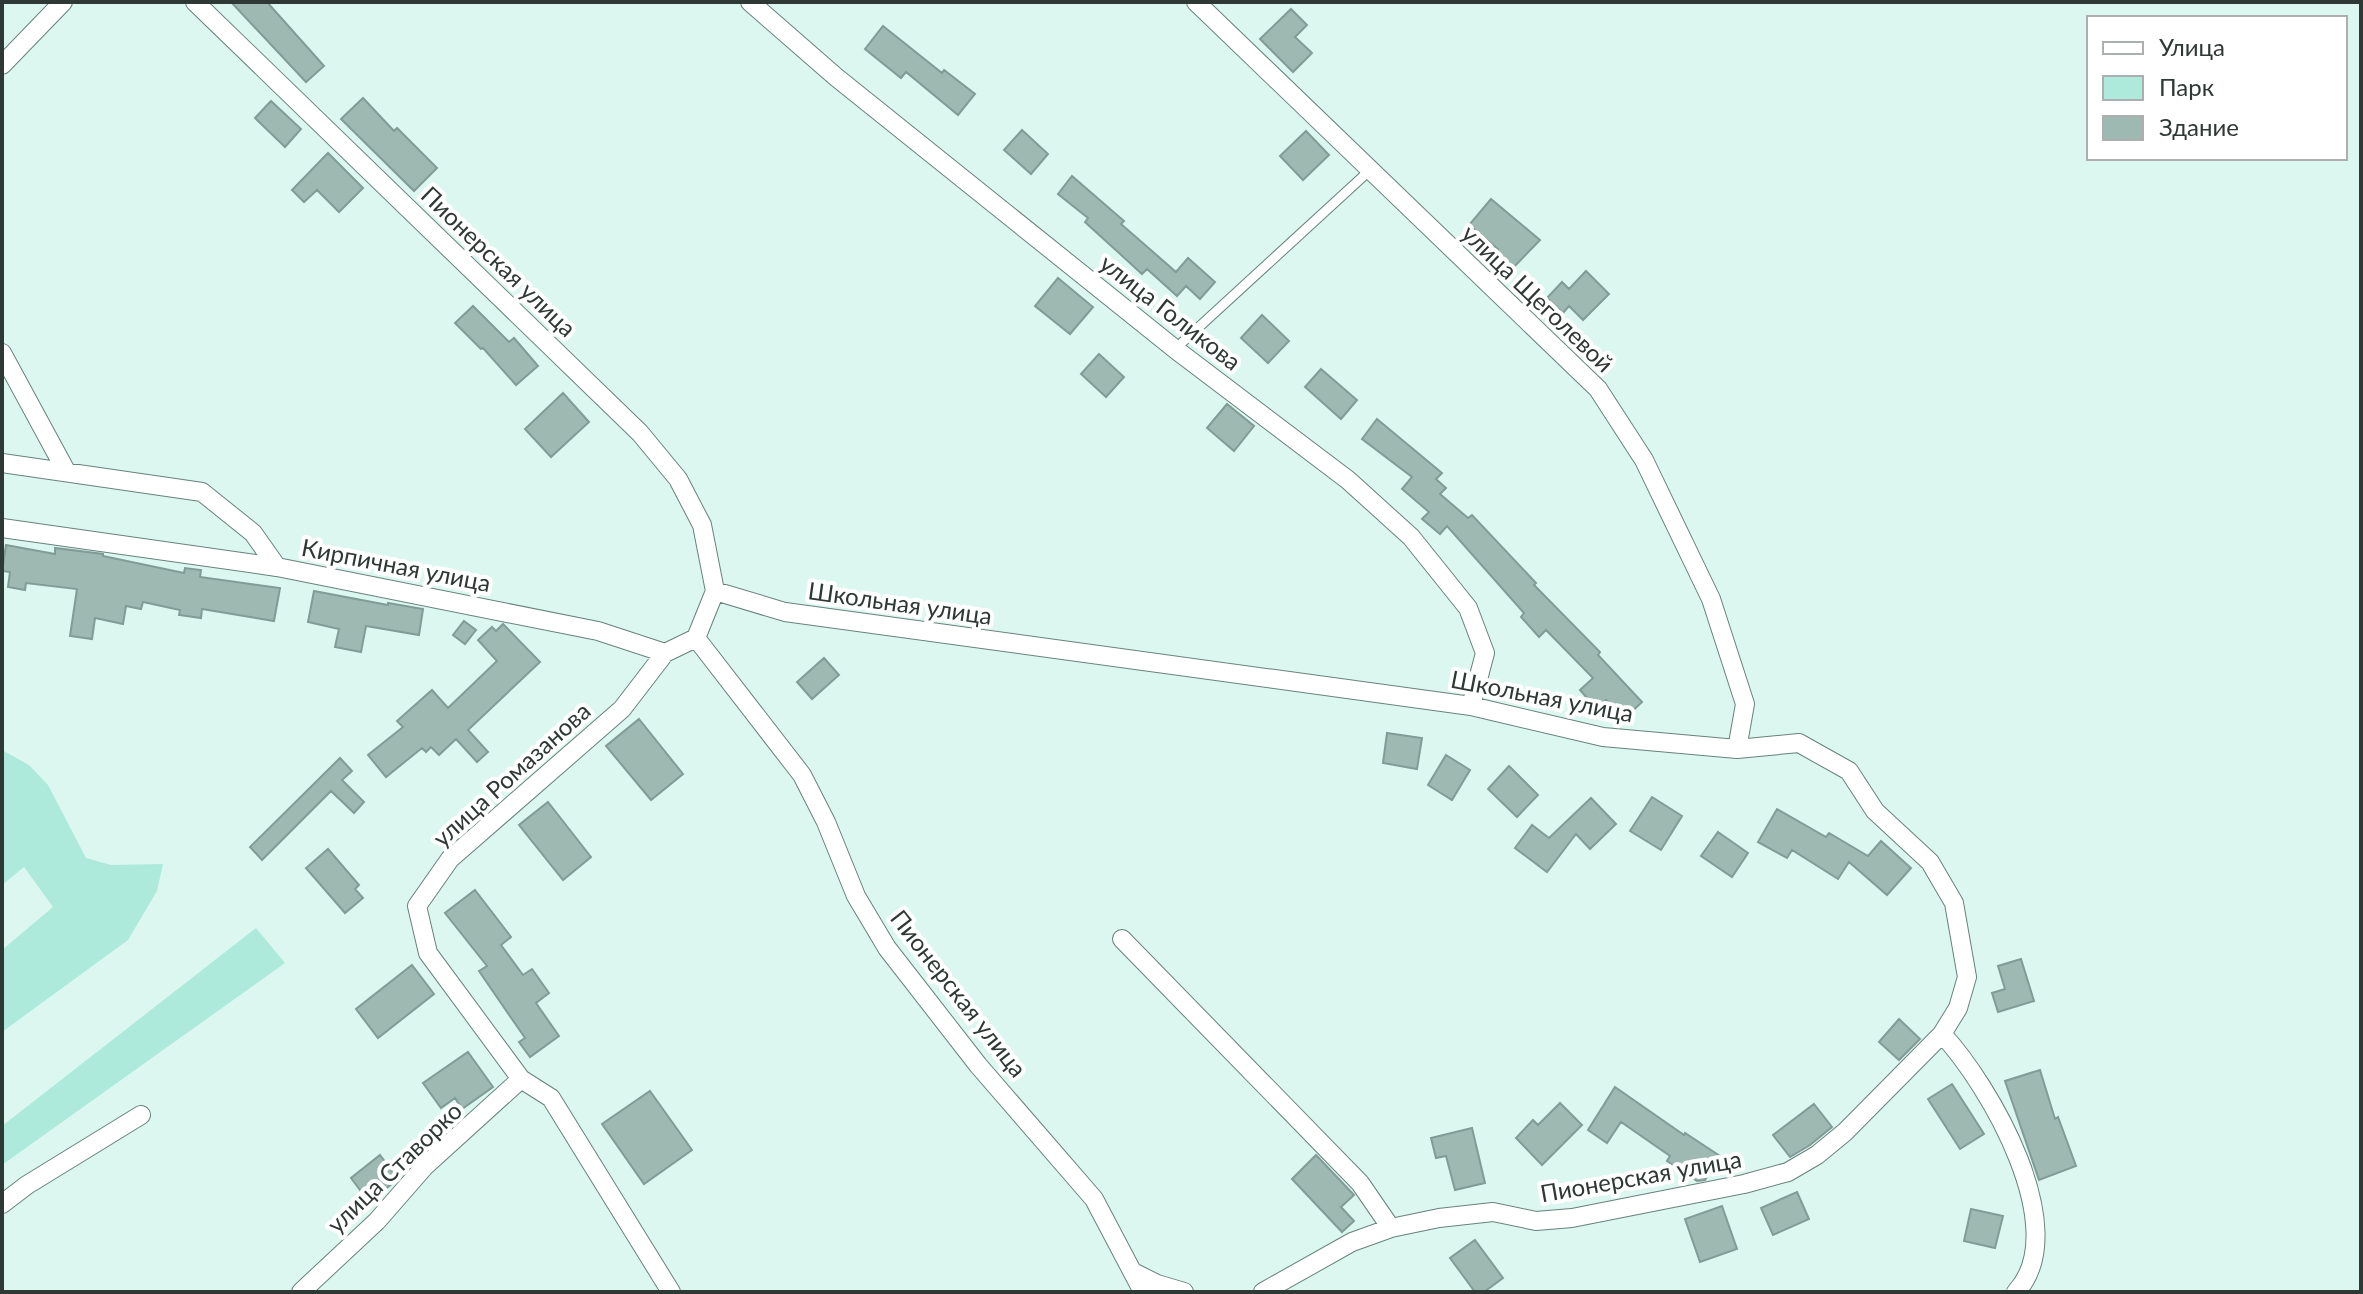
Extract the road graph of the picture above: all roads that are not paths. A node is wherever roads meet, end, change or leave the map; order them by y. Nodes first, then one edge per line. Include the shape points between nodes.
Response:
1 (63, 2) edge
2 (195, 2) edge
3 (750, 2) edge
4 (1196, 2) edge
5 (43, 8) edge
6 (2, 65) edge
7 (1369, 171) junction
8 (1175, 349) junction
9 (2, 353) edge
10 (2, 463) edge
11 (66, 471) junction
12 (2, 528) edge
13 (277, 567) junction
14 (715, 591) junction
15 (696, 638) junction
16 (665, 653) junction
17 (1471, 706) junction
18 (1737, 749) junction
19 (1122, 939) dead end
20 (1942, 1034) junction
21 (521, 1079) junction
22 (141, 1115) dead end
23 (2, 1204) edge
24 (1391, 1228) junction
25 (1135, 1273) junction
26 (301, 1292) edge
27 (671, 1292) edge
28 (1143, 1292) edge
29 (1184, 1292) edge
30 (1263, 1292) edge
31 (2016, 1292) edge

1 - 5 street
2 - 14 street, Пионерская улица via 640,433 678,479 702,525
3 - 8 street, улица Голикова
4 - 7 street, улица Щеголевой
5 - 6 street
7 - 8 lane
7 - 18 street, улица Щеголевой via 1598,389 1644,460 1711,599 1745,704
8 - 17 street, улица Голикова via 1348,480 1411,537 1468,608 1485,653
9 - 11 street
10 - 11 street, Кирпичная улица
11 - 13 street, Кирпичная улица via 202,492 253,533
12 - 13 street
13 - 16 street, Кирпичная улица via 598,631
14 - 15 street
14 - 17 street, Школьная улица via 785,612
15 - 16 street
15 - 25 street, Пионерская улица via 802,775 856,896 887,948 978,1065 1094,1199
16 - 21 street, улица Ромазанова via 622,709 450,859 417,906 428,953
17 - 18 street, Школьная улица via 1603,737
18 - 20 street, Школьная улица via 1799,743 1849,771 1875,811 1930,862 1954,903 1967,977 1958,1008
19 - 24 street via 1360,1183
20 - 24 street, Пионерская улица via 1845,1132 1788,1172 1572,1218 1536,1221 1493,1212
20 - 31 street via 1962,1055 2015,1146 2032,1200 2036,1247 2030,1273
21 - 26 street, улица Ставорко via 425,1166 377,1221
21 - 27 street, улица Ромазанова via 551,1098
22 - 23 street
24 - 30 street, Пионерская улица via 1352,1242
25 - 28 street, Пионерская улица
25 - 29 street

